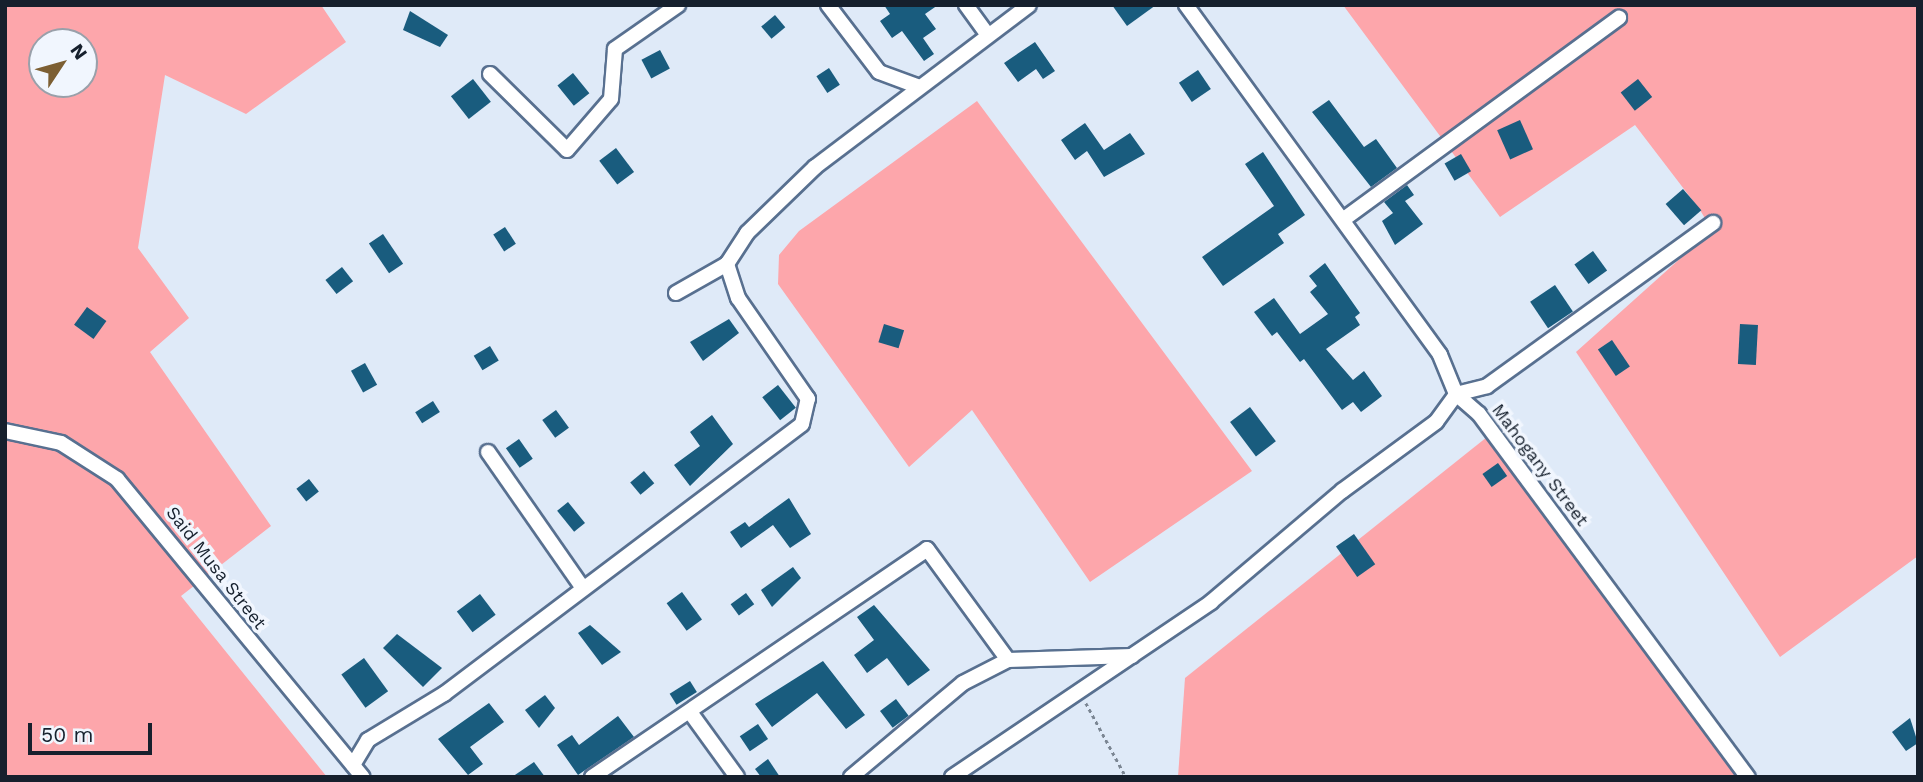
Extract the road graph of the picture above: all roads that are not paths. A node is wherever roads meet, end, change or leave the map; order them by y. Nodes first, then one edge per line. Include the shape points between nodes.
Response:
1 (678, 5) edge
2 (828, 5) edge
3 (966, 5) edge
4 (1029, 5) edge
5 (1186, 5) edge
6 (1619, 18) dead end
7 (987, 34) junction
8 (490, 74) dead end
9 (917, 86) junction
10 (1344, 219) junction
11 (1713, 223) dead end
12 (727, 264) junction
13 (676, 293) dead end
14 (1455, 394) junction
15 (5, 431) edge
16 (488, 453) dead end
17 (583, 588) junction
18 (1133, 656) junction
19 (1008, 660) junction
20 (690, 712) junction
21 (353, 765) junction
22 (363, 777) edge
23 (592, 777) edge
24 (737, 777) edge
25 (851, 777) edge
26 (952, 777) edge
27 (1748, 777) edge

1 - 8 street via 615,49 611,99 567,150
2 - 9 street via 879,72
3 - 7 street
4 - 7 street
5 - 10 street, Mahogany Street
6 - 10 street
7 - 9 street
9 - 12 street via 816,167 747,233
10 - 14 street, Mahogany Street via 1440,355
11 - 14 street via 1487,386
12 - 13 street
12 - 17 street via 738,298 799,383 810,411 793,435
14 - 18 street via 1436,422 1342,491 1211,602
14 - 27 street, Mahogany Street via 1479,414
15 - 21 street, Said Musa Street via 61,443 117,479
16 - 17 street
17 - 21 street via 444,694 368,740
18 - 19 street
18 - 26 street
19 - 20 street via 927,550
19 - 25 street via 963,683
20 - 23 street
20 - 24 street
21 - 22 street, Said Musa Street

